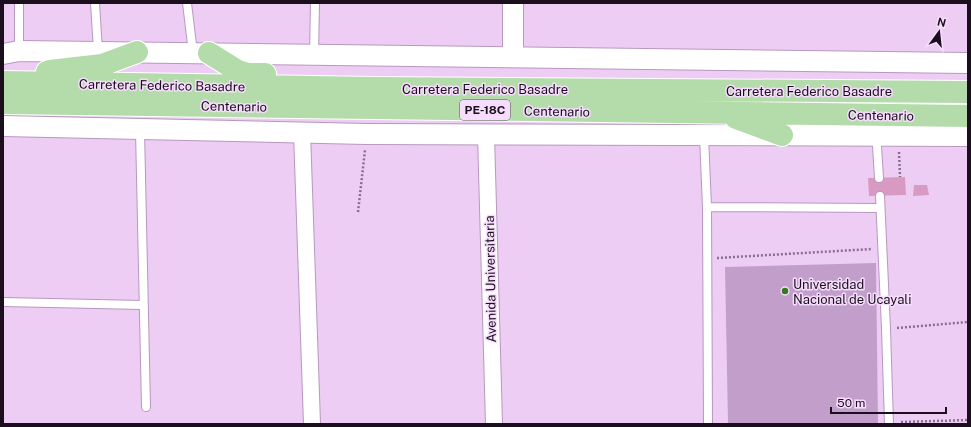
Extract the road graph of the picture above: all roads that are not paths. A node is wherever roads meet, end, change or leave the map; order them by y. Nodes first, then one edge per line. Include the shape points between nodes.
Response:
1 (19, 3) edge
2 (95, 3) edge
3 (187, 3) edge
4 (315, 3) edge
5 (513, 3) edge
6 (98, 52) junction
7 (137, 52) junction
8 (11, 53) edge
9 (201, 53) junction
10 (314, 55) junction
11 (513, 57) junction
12 (968, 62) edge
13 (11, 82) edge
14 (374, 88) junction
15 (968, 92) edge
16 (3, 103) edge
17 (722, 113) junction
18 (968, 116) edge
19 (3, 126) edge
20 (140, 129) junction
21 (302, 132) junction
22 (486, 134) junction
23 (782, 135) junction
24 (704, 136) junction
25 (968, 136) edge
26 (876, 141) junction
27 (879, 178) dead end
28 (880, 196) dead end
29 (707, 208) junction
30 (880, 208) junction
31 (3, 302) edge
32 (143, 305) junction
33 (146, 407) dead end
34 (889, 423) edge
35 (312, 424) edge
36 (494, 424) edge
37 (708, 424) edge

1 - 8 lane
2 - 6 lane
3 - 9 lane
4 - 10 lane
5 - 11 street
6 - 7 street
6 - 8 street
7 - 9 street
7 - 13 highway via 102,65 50,71
9 - 10 street
9 - 14 highway via 248,74 336,76 354,79
10 - 11 street
11 - 12 street
13 - 14 highway, Carretera Federico Basadre / PE-18C
14 - 15 highway, Carretera Federico Basadre / PE-18C
16 - 17 highway, Centenario / PE-18C
17 - 18 highway, Centenario / PE-18C
17 - 23 highway
19 - 20 street
20 - 21 street
20 - 32 lane
21 - 22 street
21 - 35 street
22 - 24 street
22 - 36 street, Avenida Universitaria
23 - 24 street
23 - 26 street
24 - 29 lane
25 - 26 street
26 - 27 lane
28 - 30 lane
29 - 30 lane
29 - 37 lane
30 - 34 lane
31 - 32 lane
32 - 33 lane

